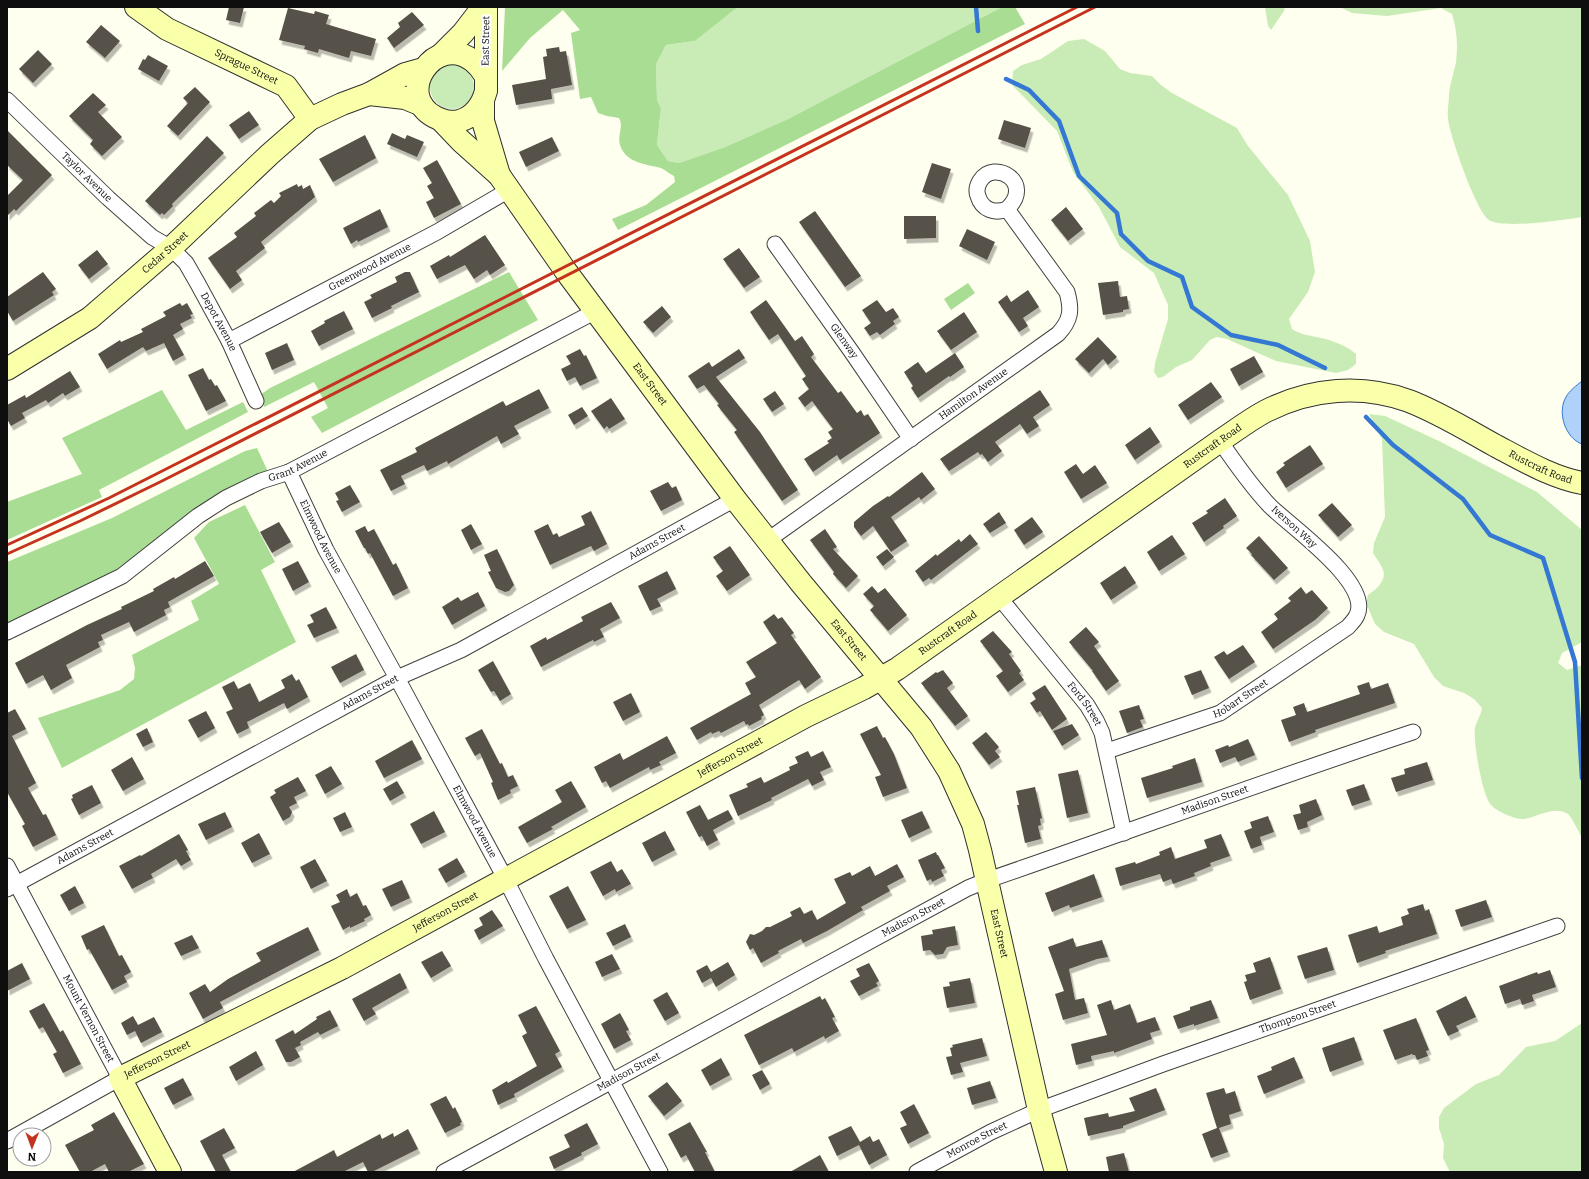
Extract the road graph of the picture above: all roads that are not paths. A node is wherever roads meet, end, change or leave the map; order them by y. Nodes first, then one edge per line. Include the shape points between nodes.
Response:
1 (136, 7) edge
2 (483, 7) edge
3 (486, 7) edge
4 (441, 55) junction
5 (423, 69) junction
6 (486, 75) junction
7 (369, 94) junction
8 (7, 100) edge
9 (483, 102) junction
10 (422, 105) junction
11 (310, 119) junction
12 (441, 120) junction
13 (504, 183) junction
14 (1007, 209) dead end
15 (775, 244) dead end
16 (171, 248) junction
17 (596, 311) junction
18 (229, 340) junction
19 (7, 369) edge
20 (256, 401) dead end
21 (911, 439) junction
22 (1220, 441) junction
23 (289, 472) junction
24 (1582, 483) edge
25 (735, 499) junction
26 (768, 540) junction
27 (999, 597) junction
28 (1358, 615) joint
29 (7, 632) edge
30 (397, 678) junction
31 (881, 678) junction
32 (1413, 732) dead end
33 (1107, 752) junction
34 (1124, 834) junction
35 (7, 866) edge
36 (506, 878) junction
37 (988, 880) junction
38 (12, 886) edge
39 (1557, 926) dead end
40 (120, 1078) junction
41 (612, 1082) junction
42 (1039, 1110) junction
43 (7, 1141) edge
44 (170, 1172) edge
45 (444, 1172) edge
46 (660, 1172) edge
47 (917, 1172) edge
48 (1056, 1172) edge

1 - 11 main road, Sprague Street via 167,29 286,86
2 - 4 main road, East Street via 463,33
3 - 6 main road, East Street
4 - 5 main road via 430,61
4 - 6 main road via 463,55 473,61
5 - 7 main road via 406,74
5 - 10 main road via 418,81
6 - 9 main road
7 - 10 main road via 405,98
7 - 11 main road
8 - 16 street, Taylor Avenue via 152,237
9 - 12 main road via 473,115 458,122
9 - 13 main road, East Street via 483,121
10 - 12 main road via 430,115
11 - 16 main road, Cedar Street
12 - 13 main road, East Street
13 - 17 main road, East Street
13 - 18 street, Greenwood Avenue via 438,232
14 - 21 street, Hamilton Avenue via 1067,292 1071,314 1066,326
15 - 21 street, Glenway
16 - 18 street, Depot Avenue via 186,263
16 - 19 main road, Cedar Street via 90,318
17 - 23 street, Grant Avenue
17 - 25 main road, East Street
18 - 20 street, Depot Avenue
21 - 26 street, Hamilton Avenue
22 - 24 main road, Rustcraft Road via 1266,411 1305,396 1325,392 1366,390 1415,404 1529,463
22 - 27 main road, Rustcraft Road
22 - 28 street, Iverson Way via 1270,506 1343,572 1357,597
23 - 29 street, Grant Avenue via 226,498 198,516 122,576
23 - 30 street, Elmwood Avenue via 326,550
25 - 26 main road, East Street
25 - 30 street, Adams Street via 461,650
26 - 31 main road, East Street
27 - 31 main road, Rustcraft Road
27 - 33 street, Ford Street via 1087,705 1102,733
28 - 33 street, Hobart Street via 1348,627 1233,706 1220,713
30 - 36 street, Elmwood Avenue
30 - 38 street, Adams Street
31 - 36 main road, Jefferson Street
31 - 37 main road, East Street via 921,727 950,771 973,824
32 - 34 street, Madison Street
33 - 34 street, Ford Street
34 - 37 street, Madison Street
35 - 38 street, Mount Vernon Street
36 - 40 main road, Jefferson Street via 342,968
36 - 41 street, Elmwood Avenue
37 - 41 street, Madison Street via 946,899
37 - 42 main road, East Street
38 - 40 street, Mount Vernon Street
39 - 42 street, Thompson Street
40 - 43 street, Jefferson Street
40 - 44 main road, Mount Vernon Street
41 - 45 street, Madison Street
41 - 46 street, Elmwood Avenue
42 - 47 street, Monroe Street via 991,1132
42 - 48 main road, East Street

